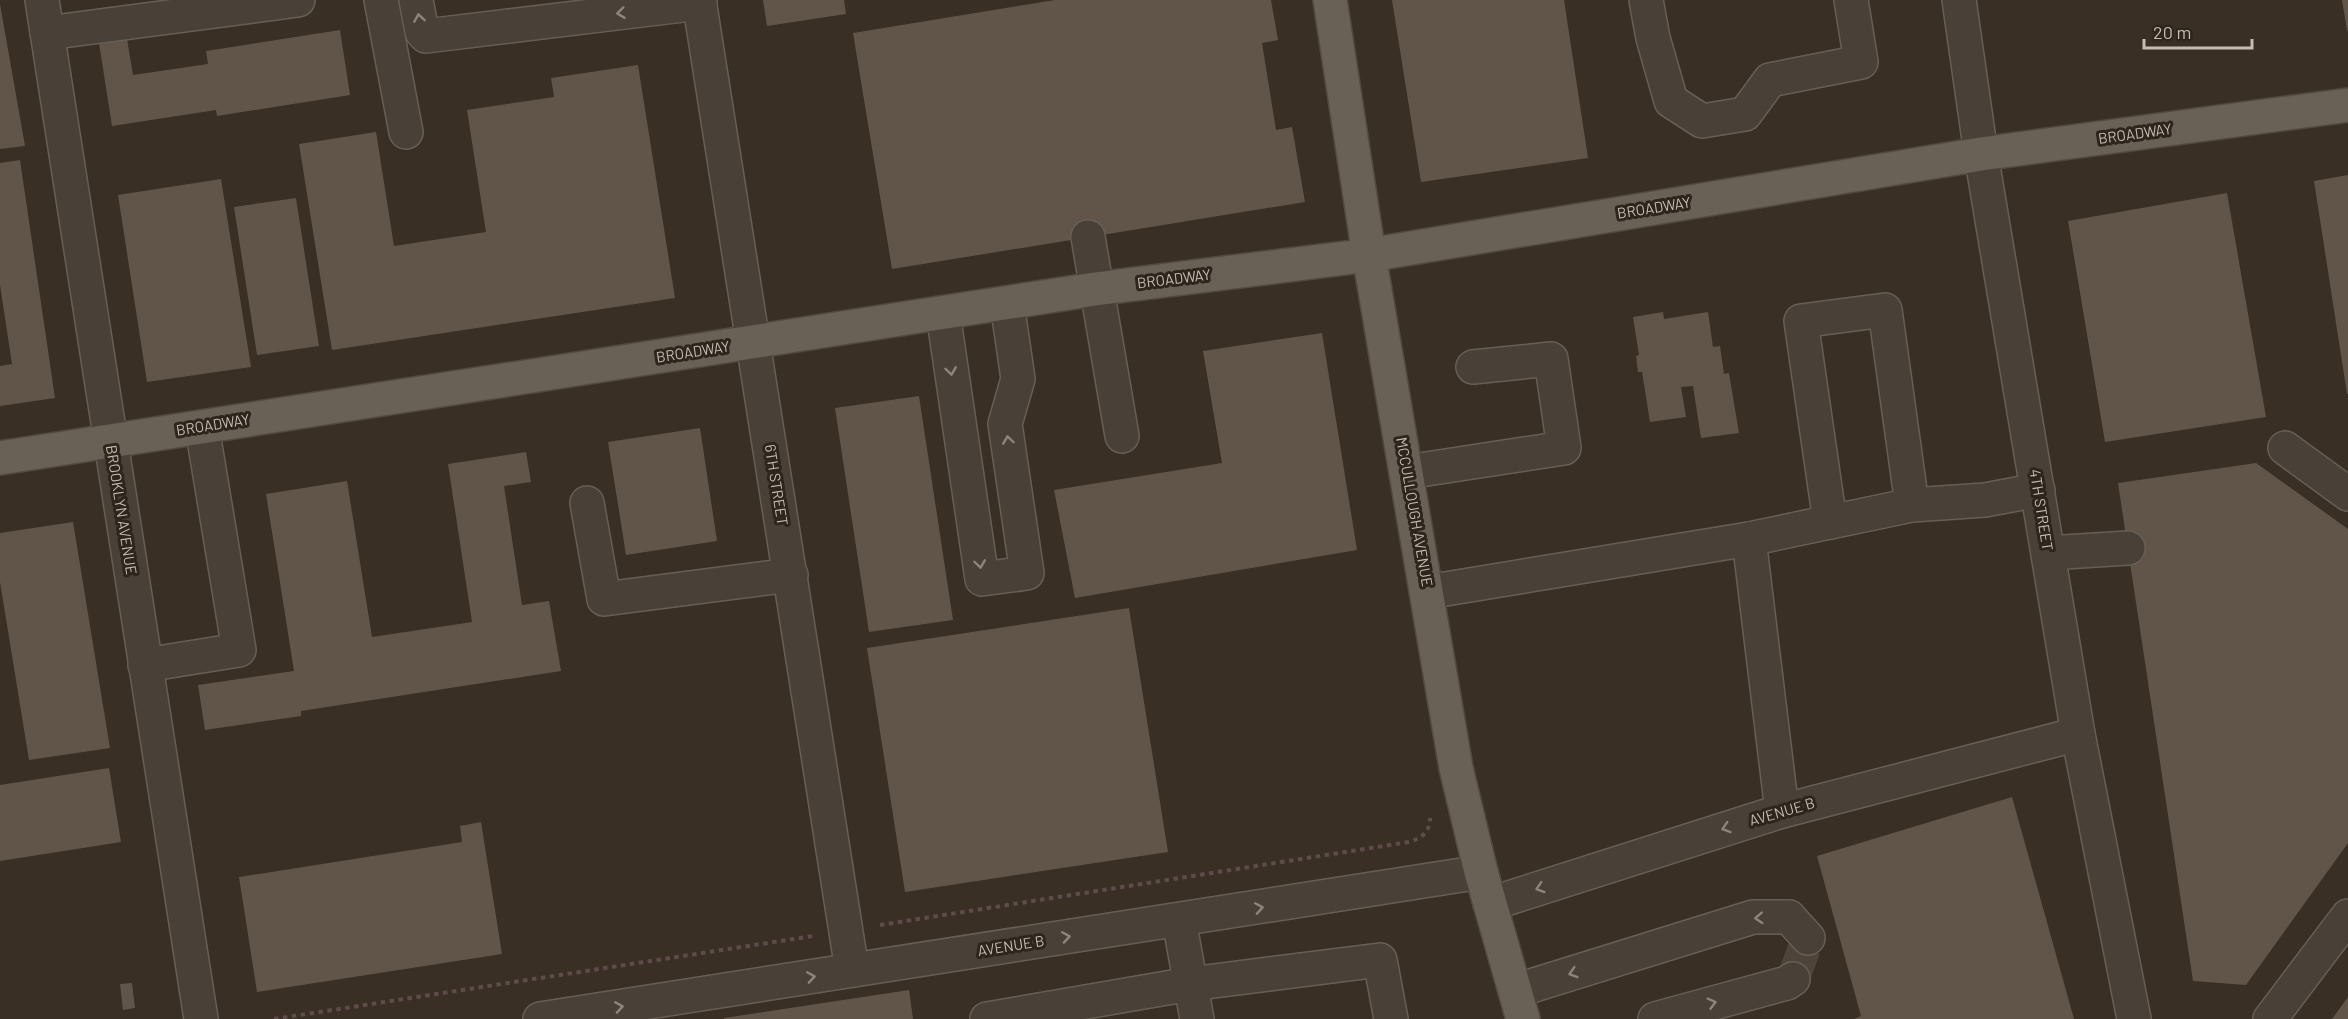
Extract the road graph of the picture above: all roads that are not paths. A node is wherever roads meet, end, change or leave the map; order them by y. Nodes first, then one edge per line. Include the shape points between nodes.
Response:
1 (42, 0) edge
2 (298, 0) edge
3 (381, 0) edge
4 (417, 0) edge
5 (1330, 0) edge
6 (1646, 0) edge
7 (1851, 0) edge
8 (1959, 0) edge
9 (699, 2) edge
10 (47, 33) junction
11 (2348, 105) edge
12 (406, 132) dead end
13 (1981, 154) junction
14 (1088, 237) dead end
15 (1369, 255) junction
16 (1095, 289) junction
17 (1007, 303) junction
18 (943, 313) junction
19 (753, 343) junction
20 (1473, 367) dead end
21 (202, 427) junction
22 (1122, 436) dead end
23 (110, 441) junction
24 (2285, 448) dead end
25 (0, 458) edge
26 (1407, 472) junction
27 (2037, 490) junction
28 (2348, 494) edge
29 (587, 503) dead end
30 (1912, 505) junction
31 (1830, 522) junction
32 (1749, 539) junction
33 (2128, 548) dead end
34 (2048, 553) junction
35 (791, 575) junction
36 (1427, 592) junction
37 (145, 665) junction
38 (2078, 734) junction
39 (1782, 811) junction
40 (1481, 872) junction
41 (1490, 904) junction
42 (2348, 916) edge
43 (1179, 920) junction
44 (1808, 938) dead end
45 (852, 970) junction
46 (1793, 979) dead end
47 (1190, 984) junction
48 (1519, 1005) edge
49 (201, 1019) edge
50 (540, 1019) edge
51 (987, 1019) edge
52 (1197, 1019) edge
53 (1391, 1019) edge
54 (1655, 1019) edge
55 (2134, 1019) edge
56 (2270, 1019) edge

1 - 10 street, BROOKLYN AVENUE
2 - 10 street
3 - 12 street
9 -> 4 street via 426,36
5 - 15 main road, MCCULLOUGH AVENUE
6 - 7 street via 1671,101 1702,121 1745,114 1770,80 1861,62
8 - 13 street, 4TH STREET
9 - 19 street, 6TH STREET
10 - 23 street, BROOKLYN AVENUE
11 - 13 main road, BROADWAY
13 - 15 main road, BROADWAY
13 - 27 street, 4TH STREET
14 - 16 street
15 - 16 main road, BROADWAY
15 - 26 main road, MCCULLOUGH AVENUE
16 - 17 main road, BROADWAY
16 - 22 street
17 - 18 main road, BROADWAY
18 -> 17 street via 982,579 1027,573 1005,424 1018,379
18 - 19 main road, BROADWAY
19 - 21 main road, BROADWAY
19 - 35 street, 6TH STREET
20 - 26 street via 1551,359 1564,448
21 - 23 main road, BROADWAY
21 - 37 street via 239,650
23 - 25 main road, BROADWAY
23 - 37 street, BROOKLYN AVENUE
24 - 28 street
26 - 36 main road, MCCULLOUGH AVENUE
27 - 30 street via 1985,500
27 - 34 street, 4TH STREET
29 - 35 street via 604,599
30 - 31 street
30 - 31 street via 1885,310 1801,321
31 - 32 street
32 - 36 street
32 - 39 street
33 - 34 street
34 - 38 street, 4TH STREET
35 - 45 street, 6TH STREET
36 - 40 main road, MCCULLOUGH AVENUE via 1454,758
37 - 49 street, BROOKLYN AVENUE
38 - 39 street, AVENUE B
38 - 55 street, 4TH STREET
39 -> 41 street, AVENUE B
40 - 41 main road, MCCULLOUGH AVENUE
43 -> 40 street, AVENUE B
41 - 48 main road, MCCULLOUGH AVENUE
42 - 56 street
45 -> 43 street, AVENUE B
43 - 47 street
44 -> 48 street via 1789,917 1753,917
50 -> 45 street, AVENUE B
54 -> 46 street
47 - 51 street
47 - 52 street
47 - 53 street via 1380,960

